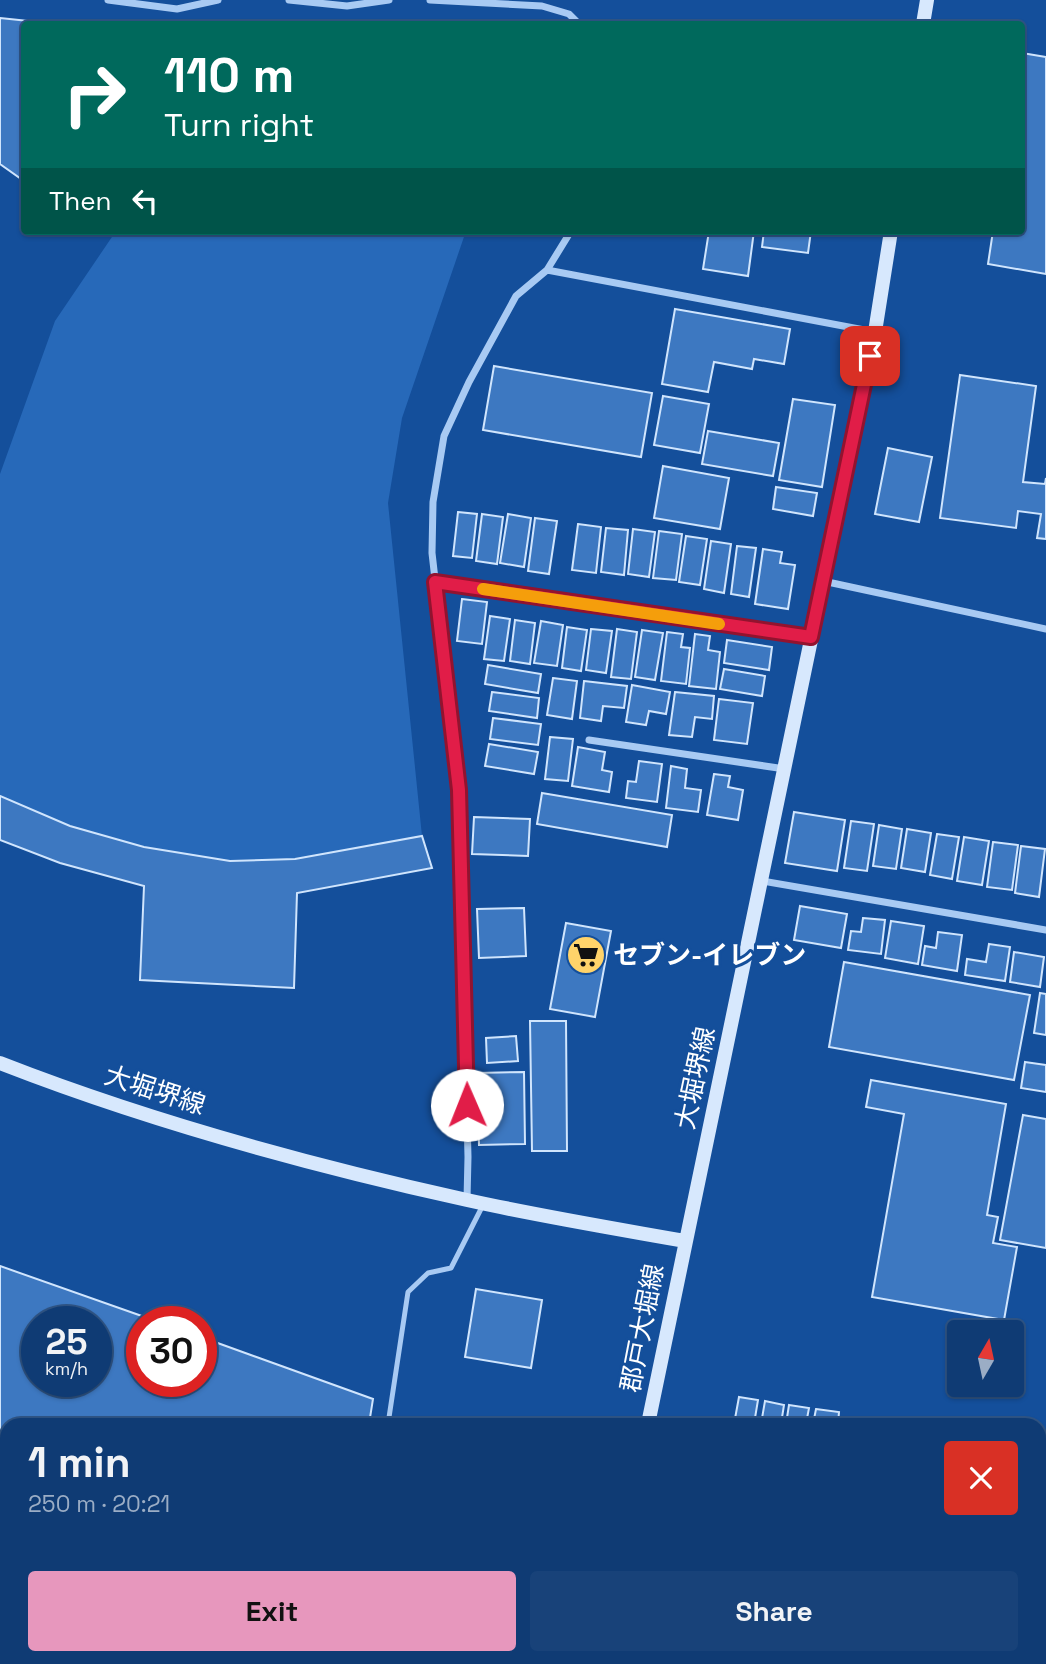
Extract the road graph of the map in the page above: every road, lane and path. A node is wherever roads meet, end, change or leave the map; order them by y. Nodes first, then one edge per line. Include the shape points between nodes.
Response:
1 (108, 0) edge
2 (218, 0) edge
3 (289, 0) edge
4 (389, 0) edge
5 (430, 0) edge
6 (927, 0) edge
7 (576, 21) edge
8 (924, 21) edge
9 (568, 235) edge
10 (890, 235) edge
11 (547, 270) junction
12 (875, 331) junction
13 (823, 580) junction
14 (435, 582) junction
15 (1046, 629) edge
16 (811, 637) junction
17 (589, 740) dead end
18 (785, 769) junction
19 (762, 881) junction
20 (1046, 930) edge
21 (0, 1063) edge
22 (467, 1200) junction
23 (484, 1203) junction
24 (685, 1241) junction
25 (389, 1418) edge
26 (649, 1418) edge

1 - 2 street via 177,9
3 - 4 street via 347,6
5 - 7 street via 542,6
6 - 8 main road
9 - 11 street
10 - 12 main road, 大堀堺線
11 - 12 street
11 - 14 street via 516,296 444,436 433,502
12 - 13 main road, 大堀堺線
13 - 15 street
13 - 16 main road, 大堀堺線
14 - 16 street
14 - 22 street via 459,790
16 - 18 main road, 大堀堺線
17 - 18 street
18 - 19 main road, 大堀堺線
19 - 20 street
19 - 24 main road, 大堀堺線
21 - 22 main road, 大堀堺線 via 255,1148
22 - 23 main road, 大堀堺線
23 - 24 main road, 大堀堺線
23 - 25 lane via 450,1268 429,1273 408,1292
24 - 26 main road, 郡戸大堀線

